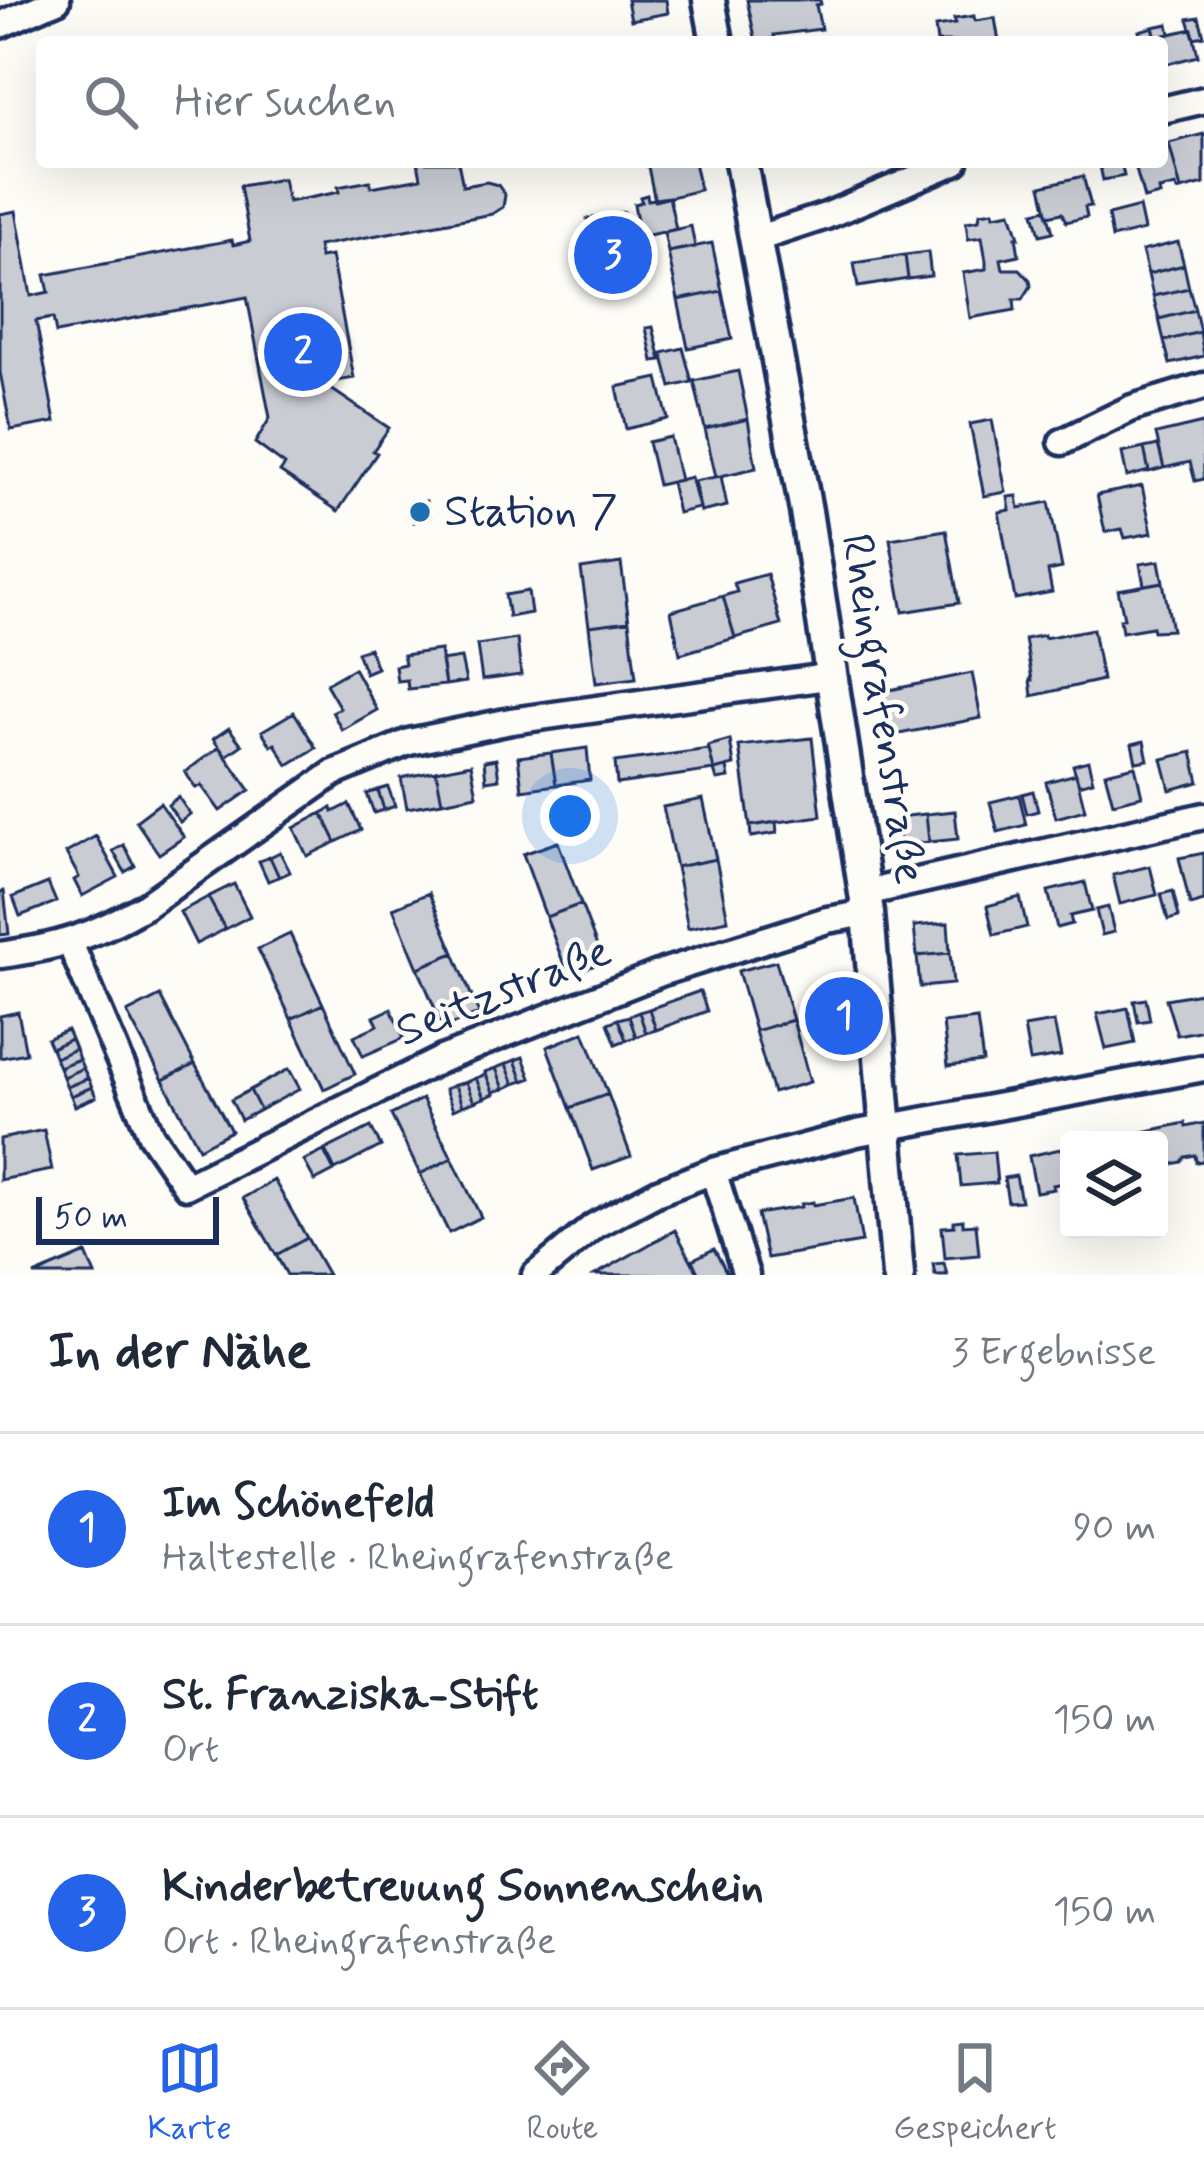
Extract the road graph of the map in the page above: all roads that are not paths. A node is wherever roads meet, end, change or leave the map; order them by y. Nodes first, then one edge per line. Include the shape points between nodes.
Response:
1 (57, 0) edge
2 (709, 0) edge
3 (0, 26) edge
4 (716, 36) edge
5 (1204, 100) edge
6 (1168, 109) edge
7 (742, 168) edge
8 (940, 168) edge
9 (756, 239) junction
10 (1204, 386) edge
11 (1062, 442) dead end
12 (834, 676) junction
13 (1204, 816) edge
14 (867, 903) junction
15 (70, 943) junction
16 (0, 955) edge
17 (1204, 1068) edge
18 (886, 1128) junction
19 (713, 1171) junction
20 (536, 1275) edge
21 (746, 1275) edge
22 (898, 1275) edge

1 - 3 street
2 - 4 street
5 - 6 street
7 - 9 street, Rheingrafenstraße
8 - 9 street
9 - 12 street, Rheingrafenstraße
10 - 11 street via 1132,407
12 - 14 street, Rheingrafenstraße
12 - 15 street via 409,742 334,773 145,906
13 - 14 street, Seitzstraße
14 - 15 street, Seitzstraße via 442,1059 186,1186 151,1135
14 - 18 street, Rheingrafenstraße
15 - 16 street
17 - 18 street
18 - 19 street
18 - 22 street, Rheingrafenstraße
19 - 20 street via 594,1226
19 - 21 street

